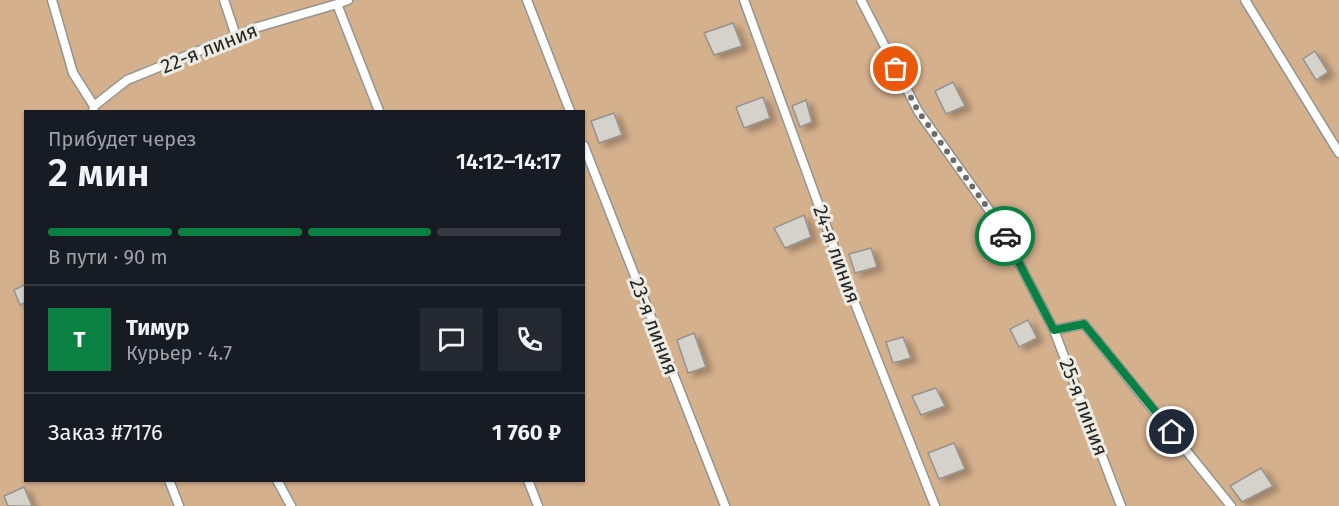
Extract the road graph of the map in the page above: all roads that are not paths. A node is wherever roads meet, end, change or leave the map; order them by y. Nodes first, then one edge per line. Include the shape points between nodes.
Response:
1 (52, 0) edge
2 (224, 0) edge
3 (348, 0) edge
4 (527, 0) edge
5 (744, 0) edge
6 (861, 0) edge
7 (1245, 0) edge
8 (337, 4) junction
9 (236, 36) junction
10 (93, 109) edge
11 (379, 110) edge
12 (570, 110) edge
13 (585, 149) edge
14 (1339, 153) edge
15 (1054, 330) junction
16 (170, 482) edge
17 (278, 482) edge
18 (529, 482) edge
19 (179, 506) edge
20 (291, 506) edge
21 (538, 506) edge
22 (725, 506) edge
23 (935, 506) edge
24 (1121, 506) edge
25 (1232, 506) edge

1 - 10 lane via 74,73
2 - 9 lane
3 - 8 lane
4 - 12 lane
5 - 23 lane, 24-я линия via 847,283
6 - 15 lane, 25-я линия via 918,111 997,221
7 - 14 lane
8 - 9 lane, 22-я линия
8 - 11 lane
9 - 10 lane, 22-я линия via 127,81
13 - 22 lane, 23-я линия
15 - 24 lane, 25-я линия
15 - 25 lane via 1084,324
16 - 19 lane
17 - 20 lane
18 - 21 lane

